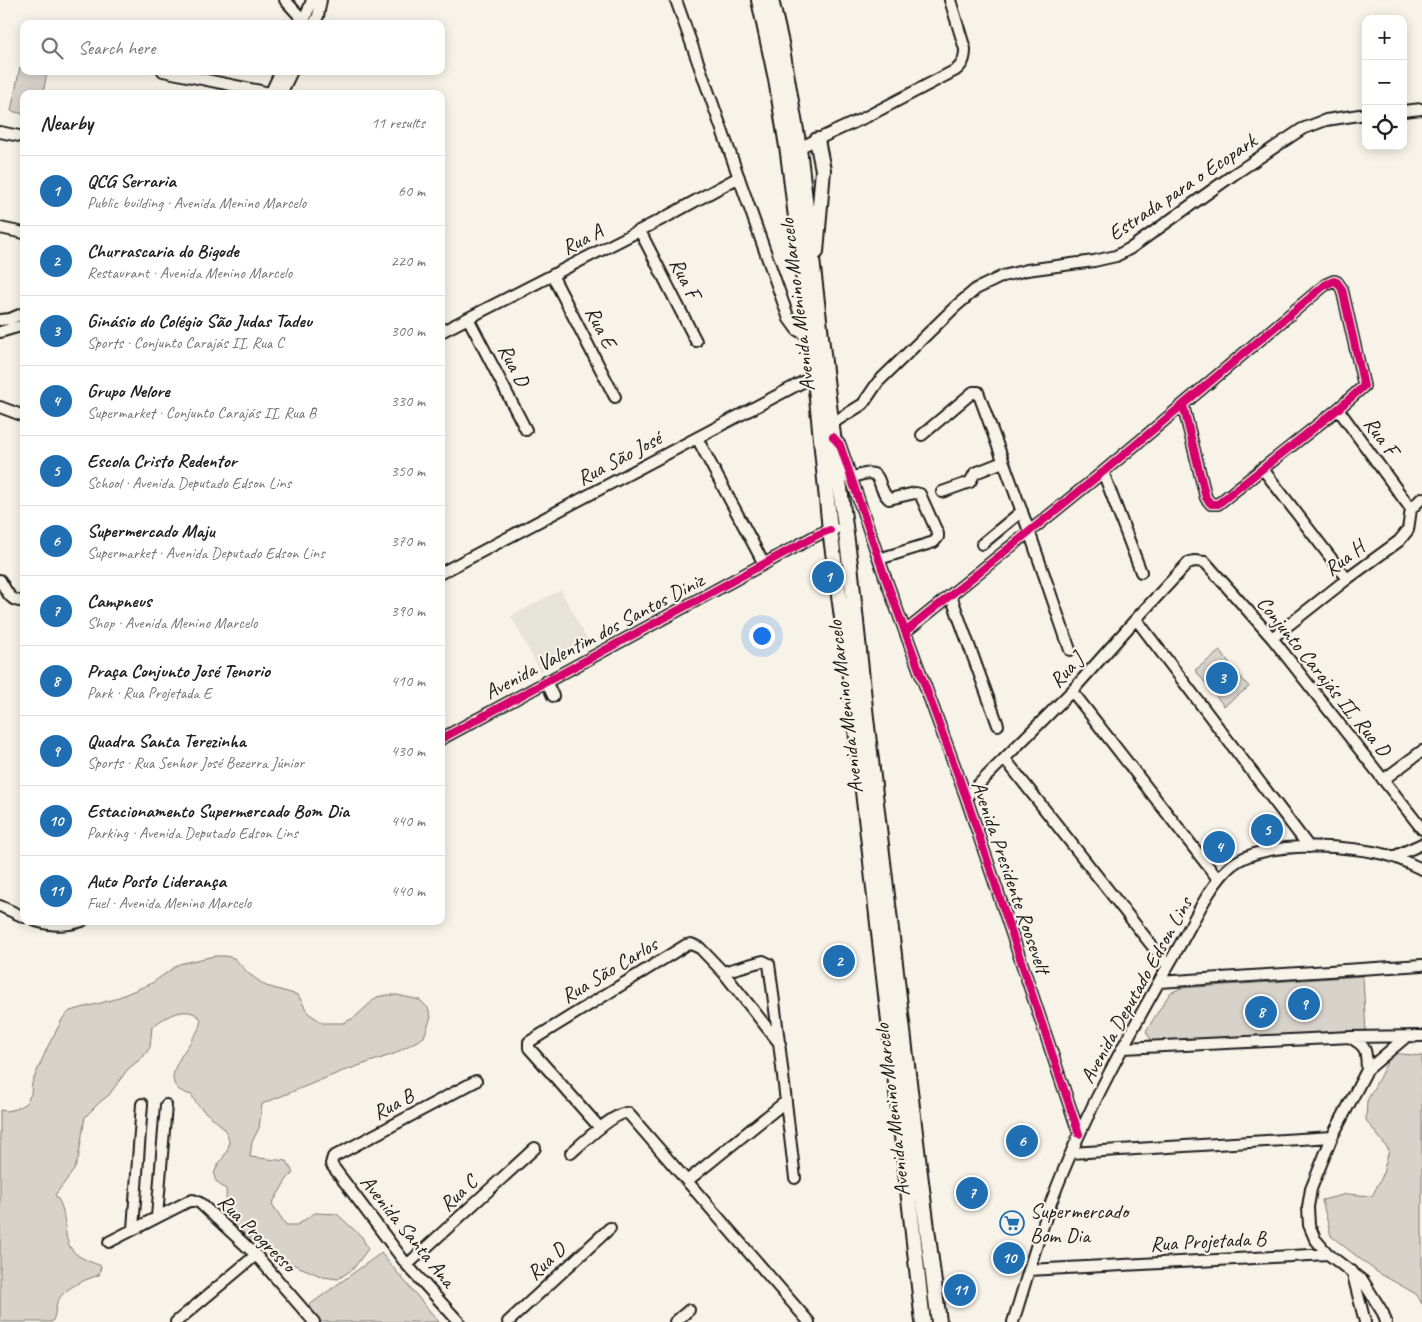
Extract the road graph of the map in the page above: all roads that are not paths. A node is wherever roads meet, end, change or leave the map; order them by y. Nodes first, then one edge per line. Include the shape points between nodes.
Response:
1 (285, 0) edge
2 (312, 0) edge
3 (321, 0) edge
4 (676, 0) edge
5 (759, 0) edge
6 (771, 0) edge
7 (950, 0) edge
8 (304, 20) edge
9 (308, 20) edge
10 (312, 20) edge
11 (183, 75) edge
12 (280, 75) edge
13 (289, 75) edge
14 (259, 90) edge
15 (275, 90) edge
16 (276, 90) edge
17 (1422, 109) edge
18 (1407, 111) edge
19 (1362, 115) edge
20 (0, 132) edge
21 (20, 135) edge
22 (817, 140) junction
23 (793, 150) junction
24 (739, 177) junction
25 (0, 228) edge
26 (640, 231) junction
27 (20, 232) edge
28 (552, 275) junction
29 (813, 278) junction
30 (20, 315) edge
31 (468, 318) junction
32 (0, 320) edge
33 (20, 326) edge
34 (445, 330) edge
35 (0, 332) edge
36 (811, 338) junction
37 (696, 341) dead end
38 (814, 376) junction
39 (615, 397) dead end
40 (1183, 405) junction
41 (0, 407) edge
42 (1338, 409) junction
43 (20, 414) edge
44 (526, 430) dead end
45 (832, 430) junction
46 (922, 435) dead end
47 (697, 438) junction
48 (1003, 462) junction
49 (1262, 468) junction
50 (1103, 472) junction
51 (851, 478) junction
52 (942, 492) dead end
53 (1422, 498) edge
54 (1412, 509) junction
55 (1022, 511) junction
56 (846, 527) junction
57 (830, 530) junction
58 (1029, 531) junction
59 (982, 544) dead end
60 (879, 558) junction
61 (1188, 563) joint
62 (764, 564) junction
63 (445, 571) edge
64 (1140, 572) dead end
65 (1347, 579) junction
66 (0, 580) edge
67 (950, 596) junction
68 (20, 601) edge
69 (1136, 620) junction
70 (905, 632) junction
71 (1272, 638) junction
72 (1070, 650) dead end
73 (546, 681) junction
74 (1072, 692) junction
75 (552, 696) dead end
76 (998, 726) dead end
77 (445, 737) edge
78 (1422, 751) edge
79 (1005, 759) junction
80 (1384, 780) junction
81 (966, 797) junction
82 (1422, 829) edge
83 (1422, 844) edge
84 (1309, 847) junction
85 (1393, 857) junction
86 (1422, 869) edge
87 (1218, 879) junction
88 (0, 906) edge
89 (20, 915) edge
90 (1168, 966) junction
91 (1422, 966) edge
92 (723, 972) junction
93 (1159, 982) junction
94 (1422, 1036) edge
95 (1350, 1037) junction
96 (1406, 1037) junction
97 (780, 1044) junction
98 (1124, 1048) junction
99 (1367, 1070) junction
100 (476, 1081) dead end
101 (785, 1102) junction
102 (142, 1104) dead end
103 (166, 1105) dead end
104 (600, 1128) junction
105 (1079, 1134) junction
106 (1332, 1137) junction
107 (535, 1148) dead end
108 (571, 1153) dead end
109 (1071, 1153) junction
110 (331, 1162) joint
111 (796, 1178) dead end
112 (687, 1181) junction
113 (157, 1217) junction
114 (610, 1228) dead end
115 (133, 1229) junction
116 (109, 1242) dead end
117 (1328, 1254) junction
118 (256, 1255) junction
119 (407, 1265) junction
120 (1029, 1270) junction
121 (1351, 1270) junction
122 (689, 1310) dead end
123 (178, 1321) edge
124 (314, 1322) edge
125 (460, 1322) edge
126 (508, 1322) edge
127 (675, 1322) edge
128 (809, 1322) edge
129 (923, 1322) edge
130 (939, 1322) edge
131 (1013, 1322) edge
132 (1365, 1322) edge
133 (1386, 1322) edge

1 - 8 street
2 - 9 street
3 - 10 street via 318,16
4 - 24 street
5 - 23 main road, Avenida Menino Marcelo
6 - 23 main road, Avenida Menino Marcelo via 782,43
7 - 22 street via 965,49 962,65
11 - 14 street
12 - 15 street
13 - 16 street
17 - 18 street
19 - 45 street, Estrada para o Ecopark via 1326,120 1302,129 1116,256 1027,270 1003,276 976,289 878,382 863,404
20 - 21 street
22 - 23 street
22 - 29 main road via 823,170
23 - 29 main road, Avenida Menino Marcelo
23 - 36 main road, Avenida Menino Marcelo
24 - 26 street, Rua A
24 - 36 street via 789,319 797,330
25 - 27 street
26 - 28 street, Rua A
26 - 37 street, Rua F
28 - 31 street, Rua A
28 - 39 street, Rua E
29 - 45 main road, Avenida Menino Marcelo
30 - 32 street
31 - 34 street, Rua A
31 - 44 street, Rua D
33 - 35 street
36 - 38 main road, Avenida Menino Marcelo
38 - 47 street, Rua São José
38 - 57 main road, Avenida Menino Marcelo
40 - 42 street via 1325,285 1334,281 1342,289 1364,382 1364,386
40 - 49 street via 1206,498 1212,504 1218,504
40 - 50 street
41 - 43 street
42 - 49 street
42 - 54 street, Rua F
45 - 51 street, Avenida Presidente Roosevelt
45 - 56 main road, Avenida Menino Marcelo
46 - 48 street via 973,392 978,392
47 - 62 street
47 - 63 street, Rua São José
48 - 52 street via 975,473 970,482
48 - 55 street
49 - 65 street
50 - 58 street
50 - 64 street
51 - 60 street, Avenida Presidente Roosevelt
51 - 60 street via 866,473 876,475 889,499 920,494 938,534 934,542
53 - 54 street, Rua H
54 - 65 street, Rua H via 1410,523 1399,541
55 - 58 street
55 - 59 street
56 - 57 street, Avenida Valentim dos Santos Diniz
56 - 130 main road, Avenida Menino Marcelo
57 - 62 street, Avenida Valentim dos Santos Diniz
57 - 129 main road, Avenida Menino Marcelo via 850,676
58 - 67 street
58 - 72 street
60 - 70 street, Avenida Presidente Roosevelt
61 - 69 street, Rua J
61 - 71 street, Conjunto Carajás II, Rua D via 1205,562
62 - 73 street, Avenida Valentim dos Santos Diniz
65 - 71 street, Rua H
66 - 68 street via 9,596
67 - 70 street
67 - 76 street
69 - 74 street, Rua J
69 - 84 street
70 - 81 street, Avenida Presidente Roosevelt
71 - 80 street, Conjunto Carajás II, Rua D
73 - 75 street
73 - 77 street, Avenida Valentim dos Santos Diniz
74 - 79 street, Rua J
74 - 87 street
78 - 80 street
79 - 81 street, Rua J
79 - 90 street
80 - 82 street, Conjunto Carajás II, Rua D
81 - 105 street, Avenida Presidente Roosevelt
83 - 85 street
84 - 85 street, Avenida Deputado Edson Lins via 1347,848
84 - 87 street, Avenida Deputado Edson Lins via 1279,848 1249,856 1233,864
85 - 86 street, Avenida Deputado Edson Lins
87 - 90 street, Avenida Deputado Edson Lins
88 - 89 street
90 - 93 street, Avenida Deputado Edson Lins
91 - 93 street
92 - 97 street, Rua São Carlos
92 - 97 street via 763,961 769,964
92 - 104 street, Rua São Carlos via 700,948 686,945 529,1042 529,1048
93 - 98 street, Avenida Deputado Edson Lins
94 - 96 street
95 - 96 street
95 - 98 street
95 - 99 street via 1364,1046
96 - 99 street
97 - 101 street
98 - 105 street, Avenida Deputado Edson Lins
99 - 106 street
100 - 110 street, Rua B via 333,1157
101 - 111 street
101 - 112 street
102 - 115 street
103 - 113 street
104 - 108 street
104 - 112 street via 626,1112 630,1114
105 - 109 street, Avenida Deputado Edson Lins
106 - 109 street
106 - 117 street via 1311,1189 1308,1207 1309,1225 1315,1239
107 - 119 street, Rua C
109 - 120 street, Avenida Deputado Edson Lins
110 - 119 street, Avenida Santa Ana
112 - 128 street
113 - 115 street, Rua Progresso
113 - 118 street, Rua Progresso via 196,1201
114 - 126 street, Rua D
115 - 116 street, Rua Progresso
117 - 120 street, Rua Projetada B
117 - 121 street
118 - 123 street
118 - 124 street, Rua Progresso
119 - 125 street, Avenida Santa Ana
120 - 131 street, Avenida Deputado Edson Lins
121 - 132 street
121 - 133 street via 1363,1281
122 - 127 street

